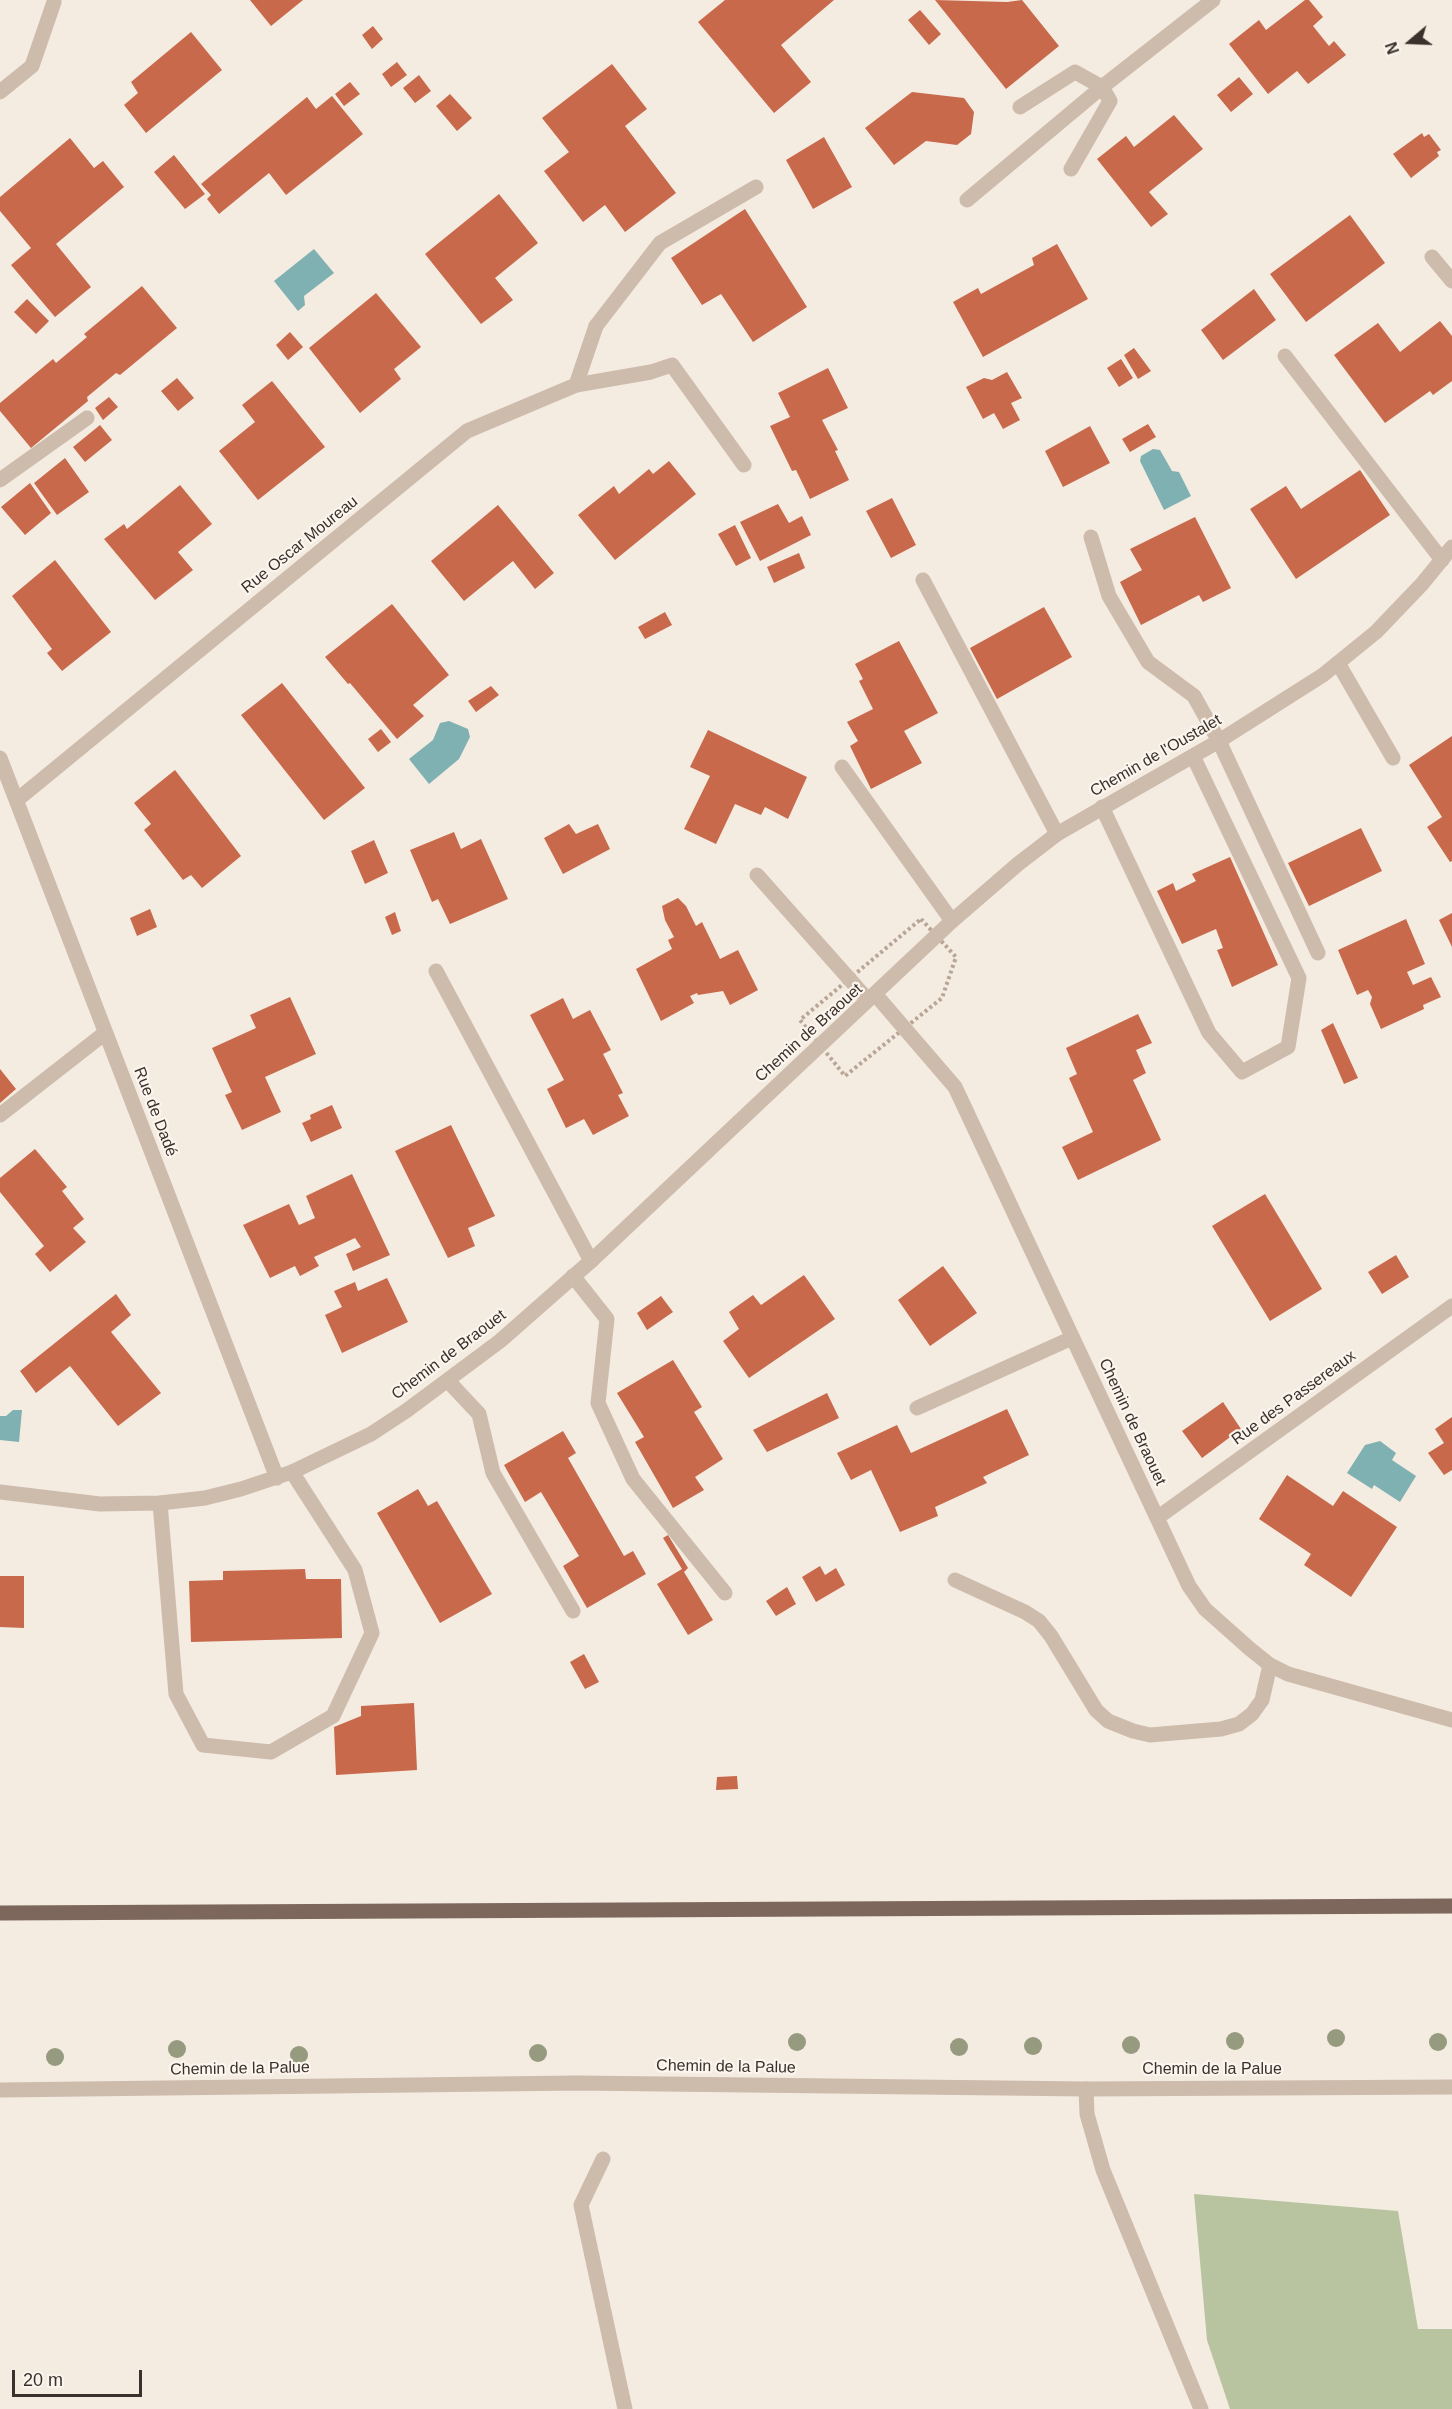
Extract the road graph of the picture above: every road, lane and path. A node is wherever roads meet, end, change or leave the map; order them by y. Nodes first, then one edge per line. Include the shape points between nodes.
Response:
1 (1213, 0) edge
2 (54, 2) dead end
3 (1102, 87) junction
4 (0, 92) edge
5 (1020, 107) dead end
6 (1071, 169) dead end
7 (756, 187) dead end
8 (967, 200) dead end
9 (1432, 257) dead end
10 (1452, 281) edge
11 (1285, 356) dead end
12 (576, 385) junction
13 (87, 418) dead end
14 (744, 465) dead end
15 (0, 480) edge
16 (1091, 537) dead end
17 (1452, 547) edge
18 (1442, 560) junction
19 (923, 580) dead end
20 (1338, 663) junction
21 (1219, 741) junction
22 (1193, 756) junction
23 (0, 758) edge
24 (1393, 758) dead end
25 (842, 767) dead end
26 (4, 782) edge
27 (17, 800) junction
28 (1102, 807) junction
29 (1057, 834) junction
30 (757, 875) dead end
31 (952, 921) junction
32 (1318, 953) dead end
33 (436, 971) dead end
34 (871, 997) junction
35 (105, 1033) junction
36 (0, 1115) edge
37 (591, 1261) junction
38 (573, 1276) junction
39 (1452, 1306) edge
40 (1072, 1338) junction
41 (448, 1381) junction
42 (917, 1408) dead end
43 (292, 1472) junction
44 (277, 1478) junction
45 (0, 1492) edge
46 (160, 1503) junction
47 (1157, 1518) junction
48 (955, 1580) dead end
49 (725, 1593) dead end
50 (573, 1611) dead end
51 (1270, 1665) junction
52 (1452, 1720) edge
53 (1452, 1906) edge
54 (0, 1913) edge
55 (1452, 2086) edge
56 (1086, 2089) junction
57 (0, 2090) edge
58 (603, 2159) dead end
59 (625, 2409) edge
60 (1201, 2409) edge

1 - 3 street
2 - 4 street via 32,66
3 - 5 street via 1075,72
3 - 6 street via 1110,101
3 - 8 street
7 - 12 street via 660,243 596,326
9 - 10 street
11 - 18 street
12 - 14 street, Rue Oscar Moureau via 672,365
12 - 27 street, Rue Oscar Moureau via 467,431
13 - 15 street
16 - 21 street via 1109,596 1148,662 1194,696
17 - 18 street, Chemin de l'Oustalet
18 - 20 street, Chemin de l'Oustalet via 1383,624
19 - 29 street
20 - 21 street, Chemin de l'Oustalet
20 - 24 street
21 - 22 street, Chemin de l'Oustalet
21 - 32 street
22 - 28 street, Chemin de l'Oustalet
22 - 28 street via 1299,978 1288,1047 1242,1072 1209,1033
23 - 26 street, Rue de Dadé
25 - 31 street
26 - 27 street, Rue de Dadé
27 - 35 street, Rue de Dadé
28 - 29 street, Chemin de l'Oustalet
29 - 31 street, Chemin de l'Oustalet
30 - 34 street
31 - 34 street, Chemin de l'Oustalet
33 - 37 street
34 - 37 street, Chemin de Braouet
34 - 40 street, Chemin de Braouet via 956,1087
35 - 36 street
35 - 44 street, Rue de Dadé
37 - 38 street, Chemin de Braouet
38 - 41 street, Chemin de Braouet
38 - 49 street via 607,1319 598,1403 633,1479
39 - 47 street, Rue des Passereaux
40 - 42 street
40 - 47 street, Chemin de Braouet
41 - 43 street, Chemin de Braouet via 371,1434
41 - 50 street via 478,1414 493,1473
43 - 44 street, Chemin de Braouet
43 - 46 street via 355,1570 372,1633 333,1716 271,1752 203,1745 176,1694
44 - 46 street, Chemin de Braouet via 205,1498
45 - 46 street, Chemin de Braouet via 100,1504
47 - 51 street, Chemin de Braouet via 1189,1587 1205,1609
48 - 51 street via 1039,1621 1096,1710 1108,1721 1133,1731 1150,1735 1239,1724 1262,1700
51 - 52 street, Chemin de Braouet via 1317,1683
53 - 54 main road
55 - 56 street, Chemin de la Palue
56 - 57 street, Chemin de la Palue via 567,2084
56 - 60 street via 1092,2138 1103,2170
58 - 59 street via 581,2205

